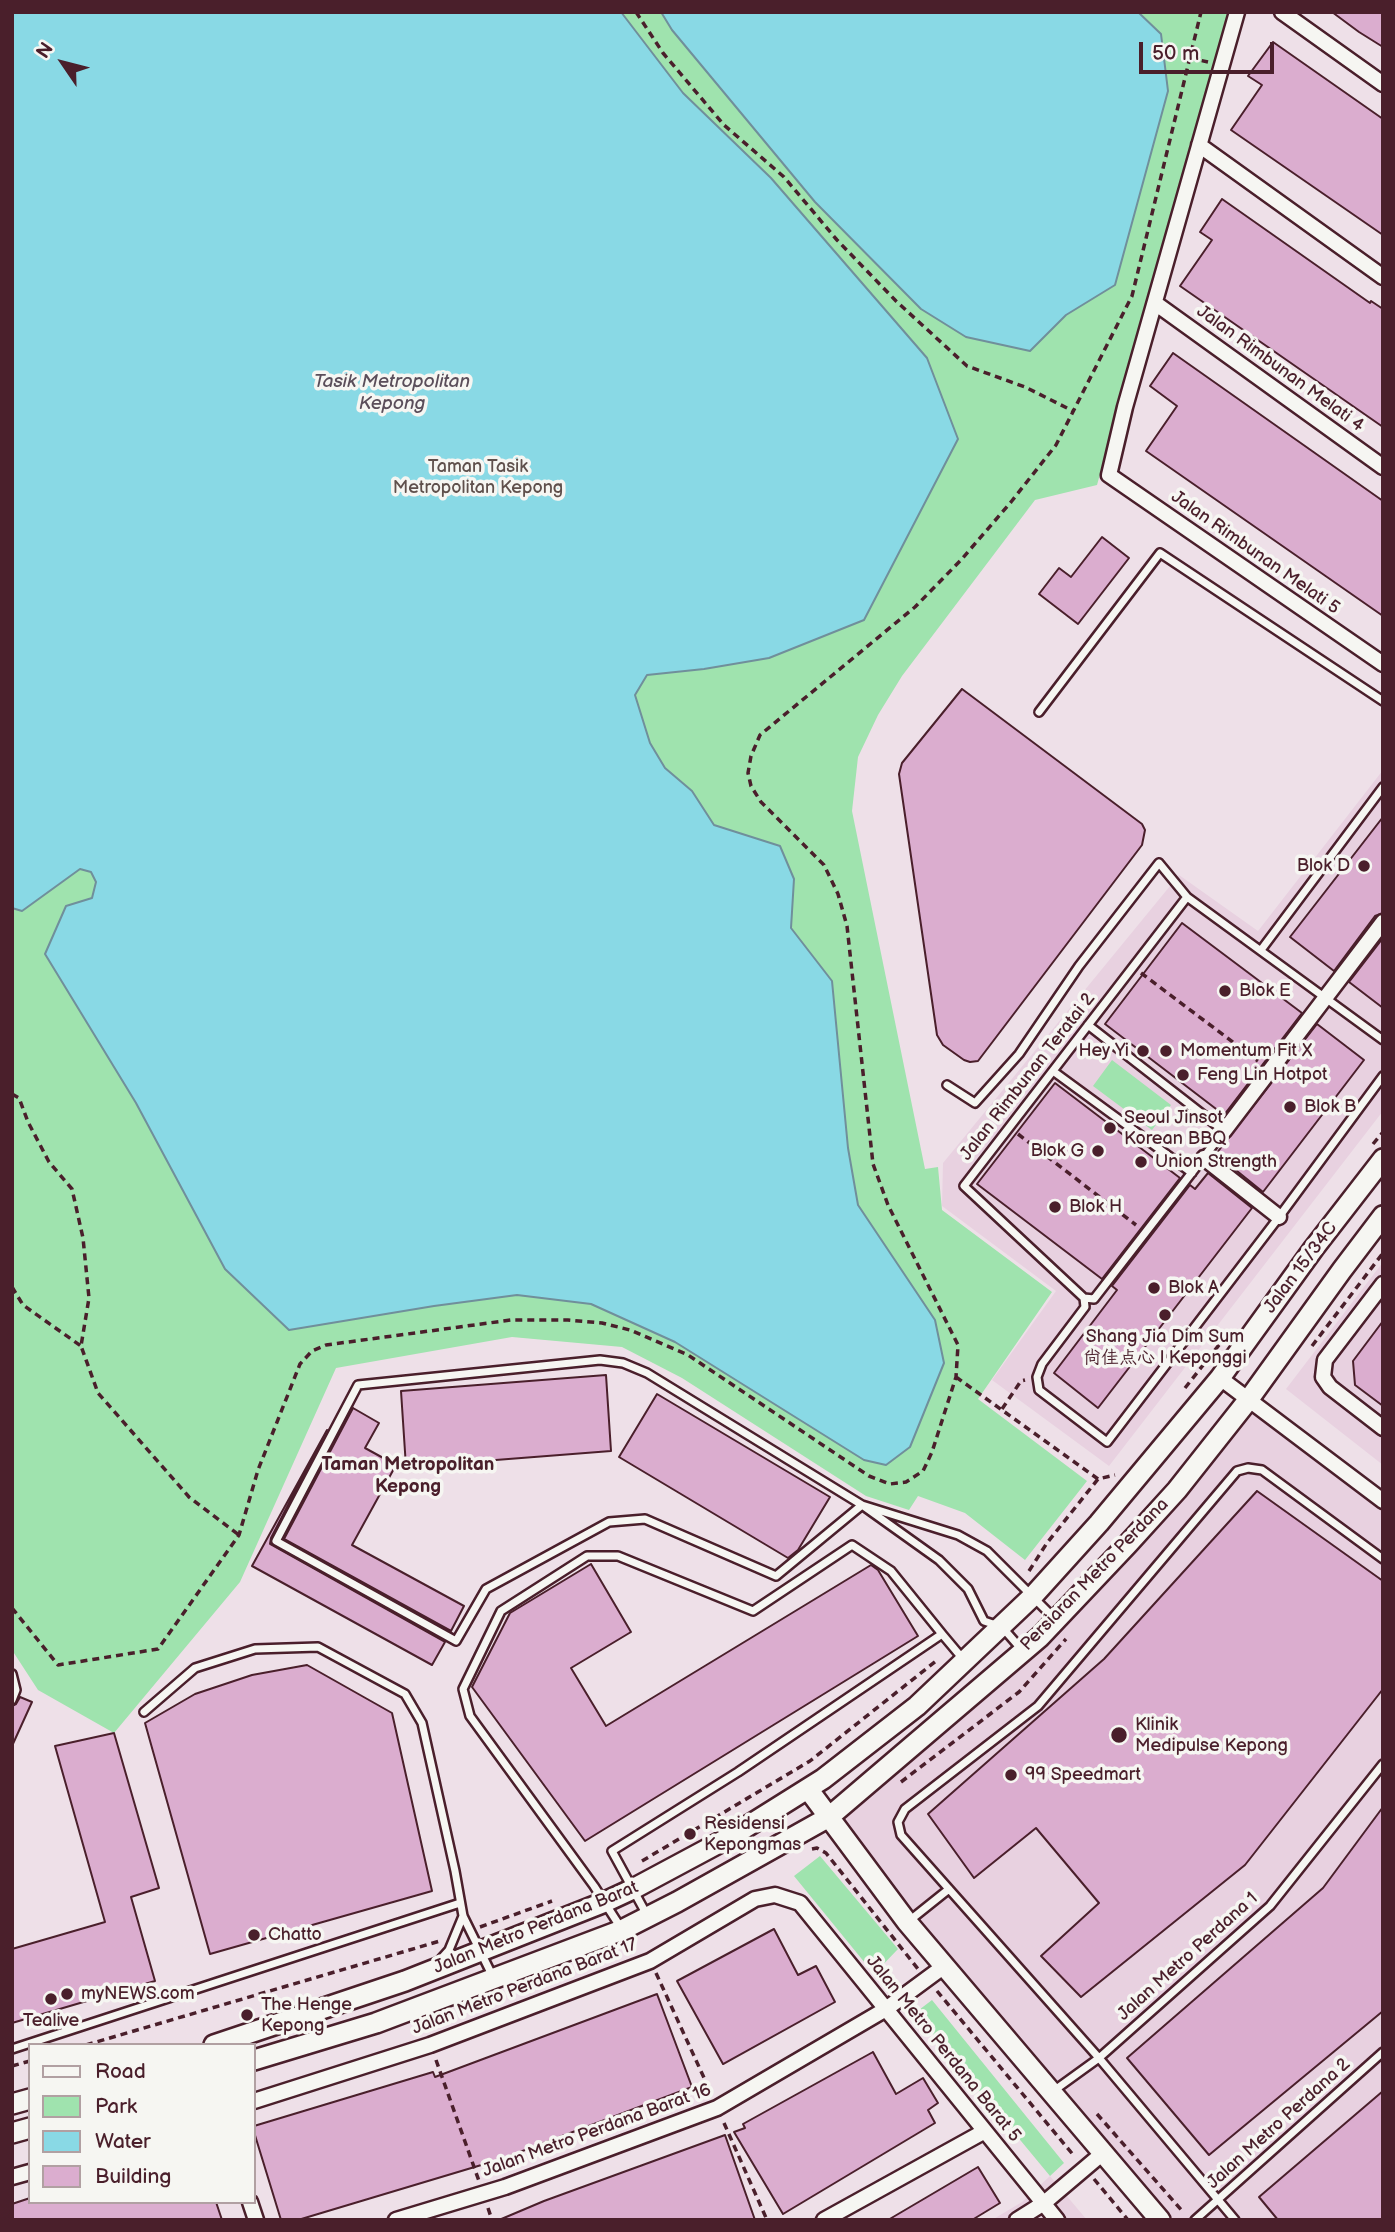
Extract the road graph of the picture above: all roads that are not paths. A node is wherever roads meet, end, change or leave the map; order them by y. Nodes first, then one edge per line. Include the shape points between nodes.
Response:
1 (1237, 12) edge
2 (1282, 12) edge
3 (1383, 85) edge
4 (1199, 145) junction
5 (1383, 276) edge
6 (1155, 303) junction
7 (1383, 467) edge
8 (1383, 664) edge
9 (1383, 701) edge
10 (1039, 712) dead end
11 (1383, 787) edge
12 (1187, 897) junction
13 (1383, 922) edge
14 (1261, 950) junction
15 (1325, 998) junction
16 (1088, 1025) junction
17 (1383, 1040) edge
18 (1053, 1071) junction
19 (1383, 1076) edge
20 (947, 1086) dead end
21 (1224, 1130) junction
22 (1375, 1156) edge
23 (1204, 1158) junction
24 (1192, 1173) junction
25 (1383, 1216) edge
26 (1279, 1217) junction
27 (1383, 1284) edge
28 (1084, 1298) junction
29 (1220, 1378) junction
30 (1249, 1399) junction
31 (1383, 1428) edge
32 (1383, 1502) edge
33 (862, 1505) junction
34 (1383, 1559) edge
35 (1027, 1590) junction
36 (1065, 1625) junction
37 (1002, 1627) junction
38 (942, 1633) junction
39 (1024, 1651) junction
40 (959, 1655) junction
41 (12, 1674) edge
42 (12, 1700) edge
43 (144, 1712) dead end
44 (1383, 1764) edge
45 (808, 1789) junction
46 (830, 1817) junction
47 (629, 1880) junction
48 (949, 1889) junction
49 (605, 1902) junction
50 (460, 1903) junction
51 (800, 1903) joint
52 (463, 1916) junction
53 (648, 1918) junction
54 (907, 1922) junction
55 (622, 1930) junction
56 (481, 1951) junction
57 (943, 1967) junction
58 (494, 1979) junction
59 (405, 1981) junction
60 (886, 2009) junction
61 (30, 2043) edge
62 (220, 2043) edge
63 (1383, 2052) edge
64 (1099, 2058) junction
65 (256, 2059) edge
66 (1051, 2093) junction
67 (256, 2100) edge
68 (985, 2131) junction
69 (1103, 2153) junction
70 (1219, 2200) junction
71 (1044, 2203) junction
72 (396, 2220) edge
73 (824, 2220) edge
74 (1017, 2220) edge
75 (1057, 2220) edge
76 (1160, 2220) edge
77 (1193, 2220) edge
78 (1235, 2220) edge

1 - 4 street
2 - 3 street
4 - 5 street
4 - 6 street
6 - 7 street, Jalan Rimbunan Melati 4
6 - 8 street, Jalan Rimbunan Melati 5 via 1111,477
9 - 10 lane via 1160,553
11 - 14 lane
12 - 14 lane
12 - 16 lane, Jalan Rimbunan Teratai 2
12 - 20 lane via 1159,863 1079,966 1019,1054 975,1103
13 - 15 street
14 - 15 lane
15 - 17 lane
15 - 21 street
16 - 18 lane, Jalan Rimbunan Teratai 2
16 - 21 lane
18 - 24 lane
18 - 28 lane, Jalan Rimbunan Teratai 2 via 964,1186
19 - 26 lane
21 - 23 lane
22 - 29 street, Jalan 15/34C
23 - 24 lane
23 - 26 street
24 - 28 lane via 1094,1299
25 - 30 street, Jalan 15/34C
26 - 28 lane via 1107,1443 1039,1391 1037,1377 1042,1364 1085,1307
27 - 31 street via 1325,1360 1323,1377
29 - 30 street
29 - 35 street, Persiaran Metro Perdana via 1099,1522
30 - 32 street
30 - 36 street, Persiaran Metro Perdana
33 - 33 lane via 776,1576 645,1519 608,1522 486,1590 456,1641 276,1541 358,1385 600,1360 646,1373
33 - 35 lane via 958,1535 987,1551
33 - 37 lane via 939,1560 968,1589 984,1621
34 - 48 lane via 1262,1470 1237,1471 1038,1706 905,1809 898,1822 901,1835
35 - 36 lane
35 - 37 street, Persiaran Metro Perdana
36 - 39 street, Persiaran Metro Perdana
37 - 39 lane
37 - 40 street, Persiaran Metro Perdana
38 - 40 lane
38 - 47 lane via 738,1772 612,1850
38 - 49 lane via 891,1571 852,1545 753,1611 618,1556 587,1556 501,1611 463,1689 470,1716
39 - 46 street, Persiaran Metro Perdana
40 - 45 street, Persiaran Metro Perdana via 917,1706
41 - 42 lane via 16,1690
43 - 50 lane via 195,1668 255,1649 318,1647 405,1694 422,1723
44 - 64 lane, Jalan Metro Perdana 1 via 1270,1906
45 - 46 street
45 - 47 street, Jalan Metro Perdana Barat via 732,1836
46 - 53 street, Jalan Metro Perdana Barat
46 - 54 street
47 - 49 street, Jalan Metro Perdana Barat
47 - 53 lane
48 - 54 lane
48 - 64 lane
49 - 55 lane
49 - 56 street, Jalan Metro Perdana Barat
50 - 52 lane
50 - 61 lane
51 - 60 street, Jalan Metro Perdana Barat 5
51 - 67 street, Jalan Metro Perdana Barat 17 via 775,1895 755,1899 650,1961 430,2045
52 - 56 lane
52 - 59 lane via 441,1960
53 - 55 street, Jalan Metro Perdana Barat
54 - 57 street
55 - 58 street, Jalan Metro Perdana Barat
56 - 58 lane
56 - 59 street, Jalan Metro Perdana Barat
57 - 60 street, Jalan Metro Perdana Barat 16
57 - 66 street
58 - 65 street, Jalan Metro Perdana Barat via 376,2023
59 - 62 street, Jalan Metro Perdana Barat
60 - 68 street, Jalan Metro Perdana Barat 5
60 - 72 street, Jalan Metro Perdana Barat 16 via 717,2108
63 - 70 lane, Jalan Metro Perdana 2
64 - 66 lane, Jalan Metro Perdana 1
64 - 70 lane
66 - 69 street
68 - 71 street, Jalan Metro Perdana Barat 5
68 - 73 street
69 - 71 street
69 - 76 street
70 - 77 lane, Jalan Metro Perdana 2
70 - 78 lane
71 - 74 street
71 - 75 street, Jalan Metro Perdana Barat 5

